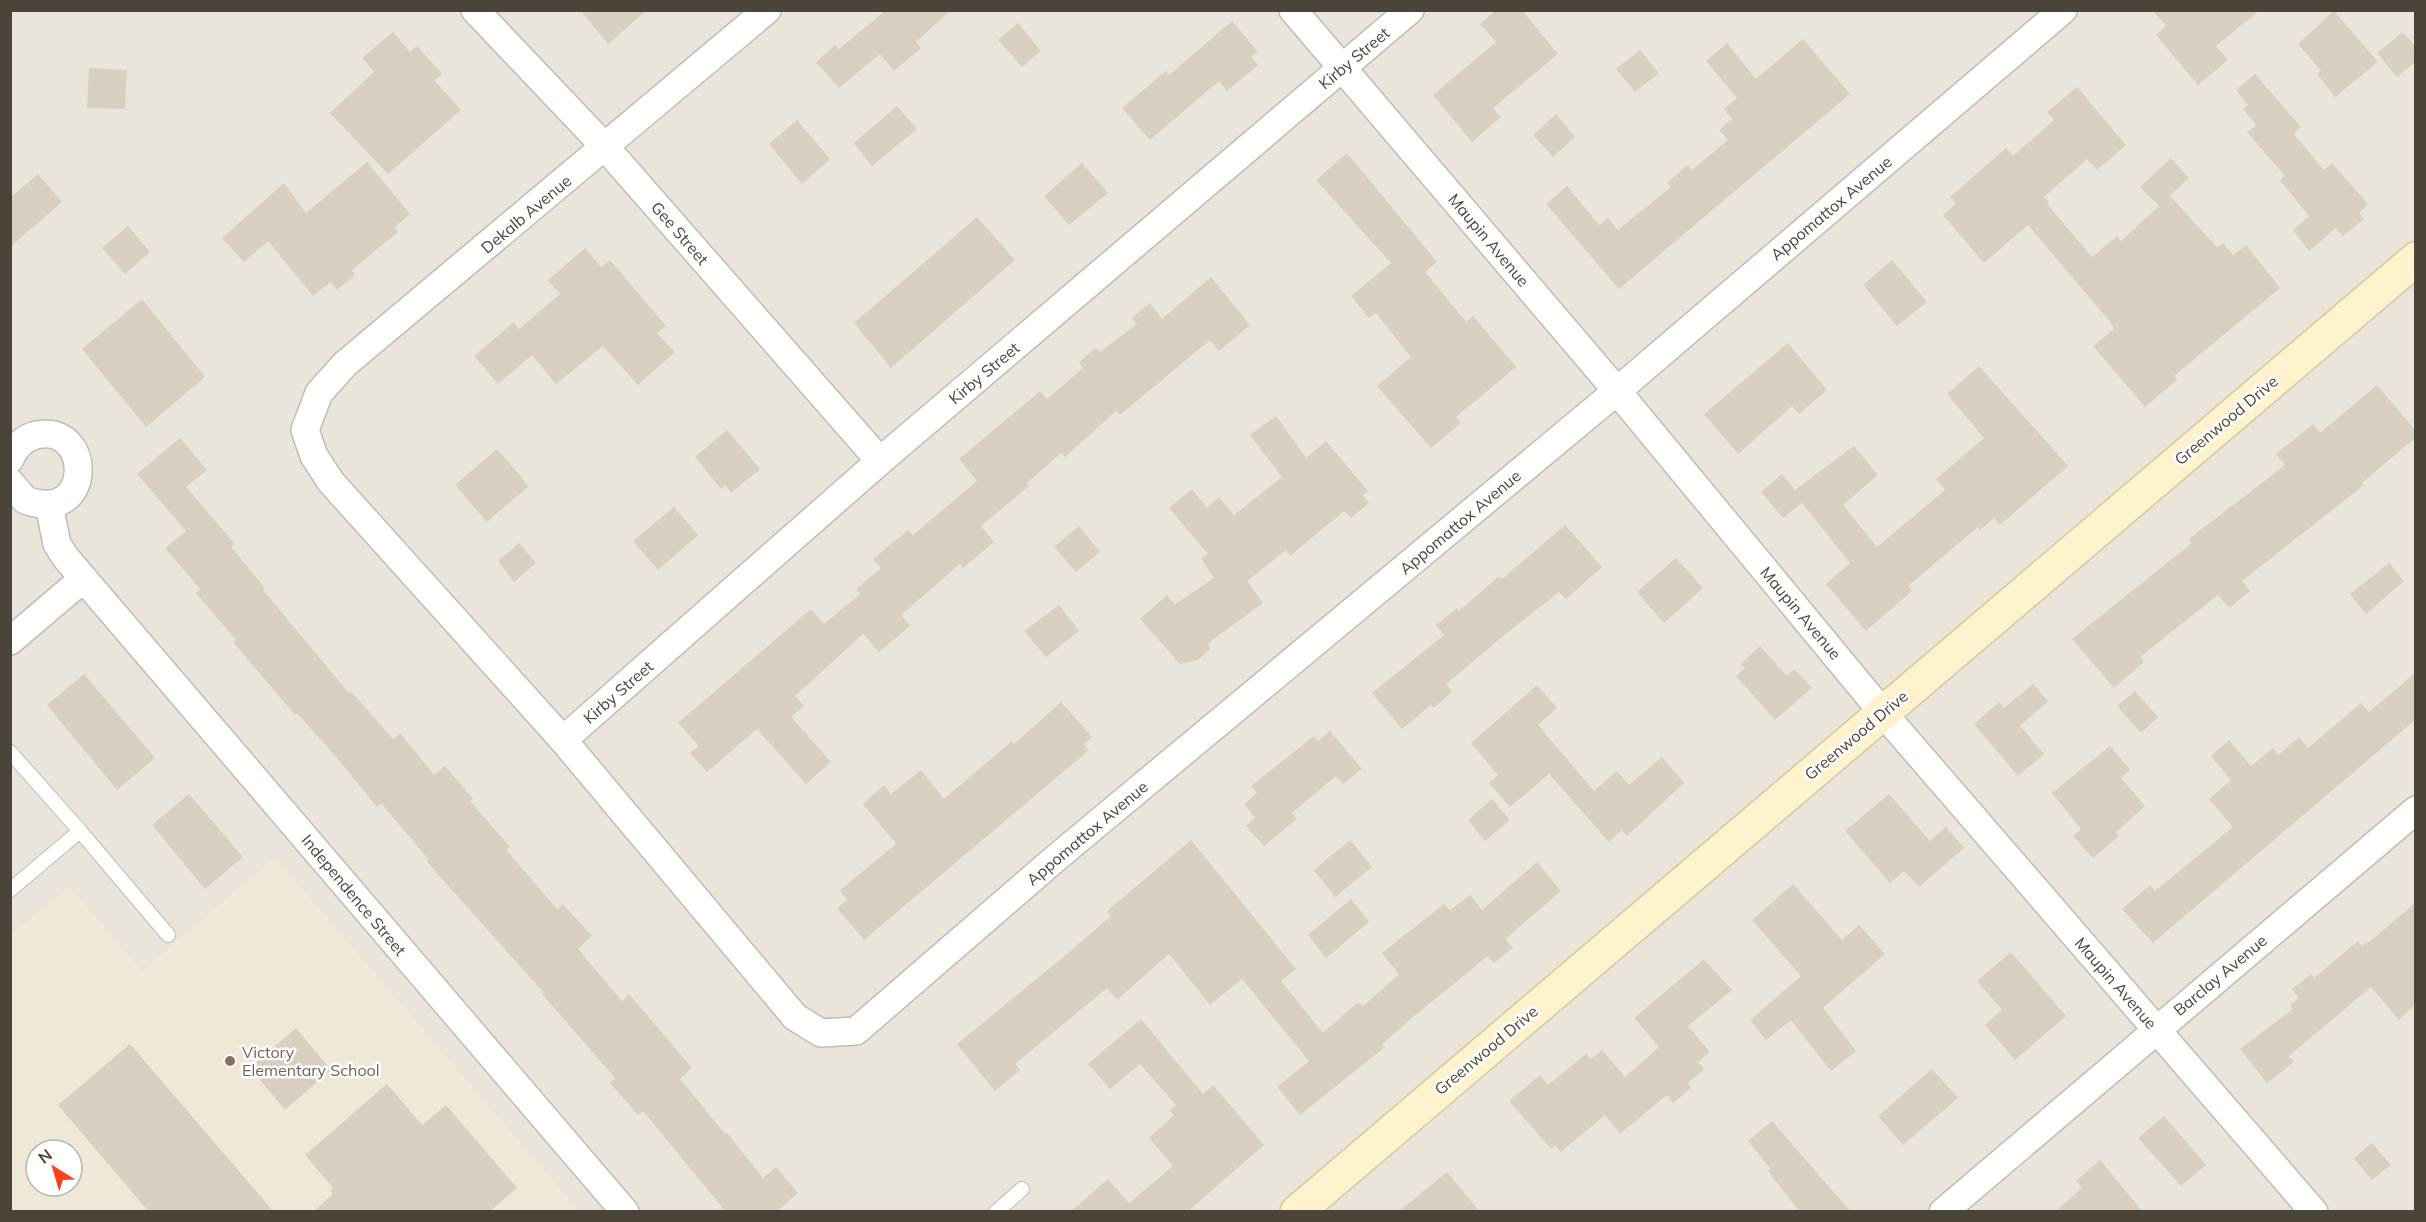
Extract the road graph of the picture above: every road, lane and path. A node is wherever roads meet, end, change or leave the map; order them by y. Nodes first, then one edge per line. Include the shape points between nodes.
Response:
1 (475, 10) edge
2 (767, 10) edge
3 (1293, 10) edge
4 (1410, 10) edge
5 (2063, 10) edge
6 (1343, 68) junction
7 (606, 148) junction
8 (2415, 259) edge
9 (1617, 391) junction
10 (10, 459) edge
11 (880, 461) junction
12 (10, 482) edge
13 (49, 505) junction
14 (83, 579) junction
15 (10, 641) edge
16 (1883, 712) junction
17 (563, 740) junction
18 (10, 752) edge
19 (2415, 810) edge
20 (80, 831) junction
21 (10, 890) edge
22 (168, 935) dead end
23 (2156, 1030) junction
24 (1022, 1189) dead end
25 (625, 1212) edge
26 (996, 1212) edge
27 (1297, 1212) edge
28 (1943, 1212) edge
29 (2314, 1212) edge

1 - 7 street, Gee Street
2 - 7 street, Dekalb Avenue
3 - 6 street, Maupin Avenue
4 - 6 street, Kirby Street
5 - 9 street, Appomattox Avenue
6 - 9 street, Maupin Avenue
6 - 11 street, Kirby Street
7 - 11 street, Gee Street
7 - 17 street, Dekalb Avenue via 345,364 319,393 305,430 331,482
8 - 16 street, Greenwood Drive
9 - 16 street, Maupin Avenue
9 - 17 street, Appomattox Avenue via 1056,858 856,1031 821,1033 795,1017
10 - 13 street via 27,438 39,434 63,439 72,448 80,471 77,483 61,501
11 - 17 street, Kirby Street
12 - 13 street via 25,500
13 - 14 street, Independence Street via 57,544
14 - 15 street
14 - 25 street, Independence Street
16 - 23 street, Maupin Avenue
16 - 27 street, Greenwood Drive
18 - 20 lane
19 - 23 street, Barclay Avenue
20 - 21 lane
20 - 22 lane
23 - 28 street, Barclay Avenue
23 - 29 street, Maupin Avenue
24 - 26 lane

